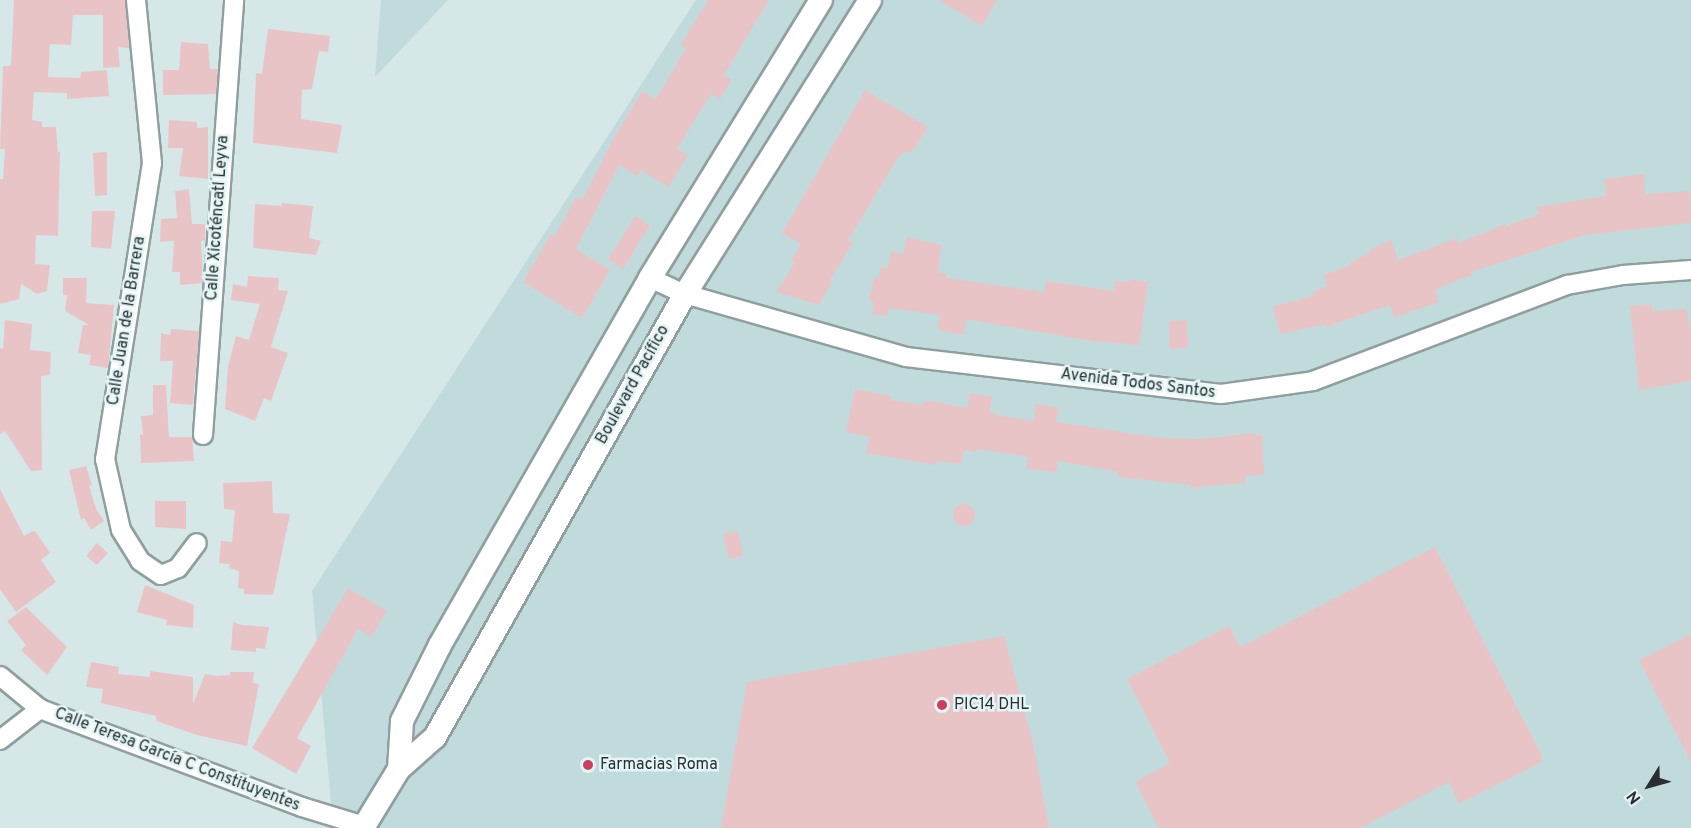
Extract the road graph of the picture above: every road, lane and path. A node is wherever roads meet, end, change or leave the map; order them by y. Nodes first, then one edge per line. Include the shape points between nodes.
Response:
1 (136, 0) edge
2 (234, 0) edge
3 (821, 0) edge
4 (870, 0) edge
5 (1691, 270) edge
6 (650, 278) junction
7 (685, 294) junction
8 (203, 435) dead end
9 (197, 543) dead end
10 (0, 676) edge
11 (39, 709) junction
12 (0, 740) edge
13 (399, 769) junction
14 (365, 827) edge

1 - 9 street, Calle Juan de la Barrera via 152,164 105,459 121,530 140,561 161,575 178,568
2 - 8 street, Calle Xicoténcatl Leyva
3 - 6 main road, Boulevard Pacífico
4 - 7 main road, Boulevard Pacífico
5 - 7 street, Avenida Todos Santos via 1623,275 1567,285 1312,381 1221,394 906,357
6 - 7 street, Avenida Todos Santos
6 - 13 main road, Boulevard Pacífico via 440,645 402,721
7 - 13 main road, Boulevard Pacífico via 435,738
10 - 11 street, Calle Teresa García C Constituyentes
11 - 12 street
11 - 14 street, Calle Teresa García C Constituyentes
13 - 14 main road, Boulevard Pacífico

